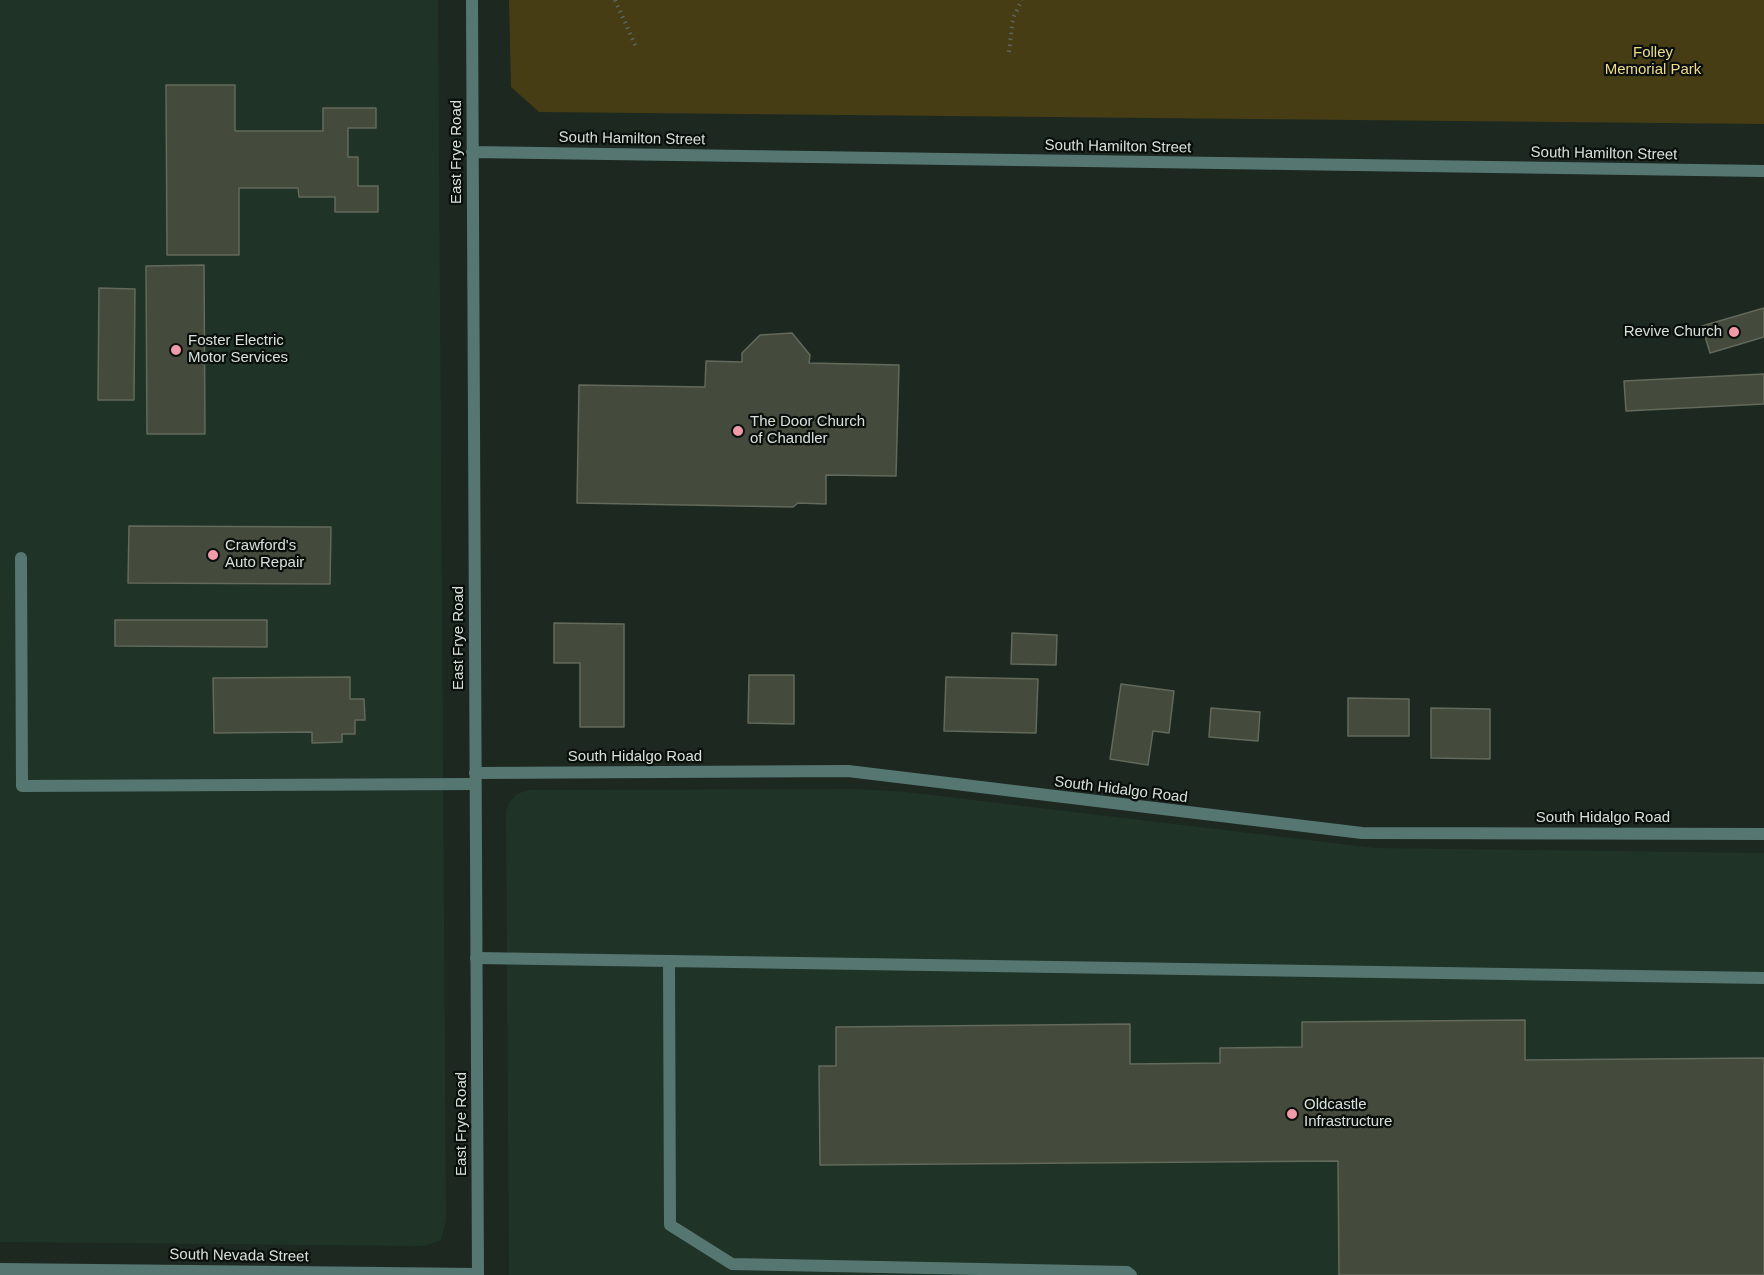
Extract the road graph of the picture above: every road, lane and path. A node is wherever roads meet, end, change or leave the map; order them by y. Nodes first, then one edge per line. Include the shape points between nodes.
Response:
1 (472, 0) edge
2 (615, 0) edge
3 (1022, 0) edge
4 (636, 47) dead end
5 (1009, 52) dead end
6 (472, 152) junction
7 (1764, 171) edge
8 (21, 558) dead end
9 (475, 779) junction
10 (1764, 834) edge
11 (476, 958) junction
12 (669, 962) junction
13 (1764, 978) edge
14 (0, 1269) edge
15 (214, 1273) edge
16 (478, 1274) edge
17 (1131, 1275) edge

1 - 6 street, East Frye Road
2 - 4 path
3 - 5 path via 1013,18
6 - 7 street, South Hamilton Street
6 - 9 street, East Frye Road
8 - 9 street, South Hidalgo Road via 22,786
9 - 10 street, South Hidalgo Road via 848,771 1362,833
9 - 11 street, East Frye Road
11 - 12 street
11 - 16 street, East Frye Road
12 - 13 street
12 - 17 street via 670,1225 732,1263
14 - 15 street, South Nevada Street
15 - 16 street, South Nevada Street

